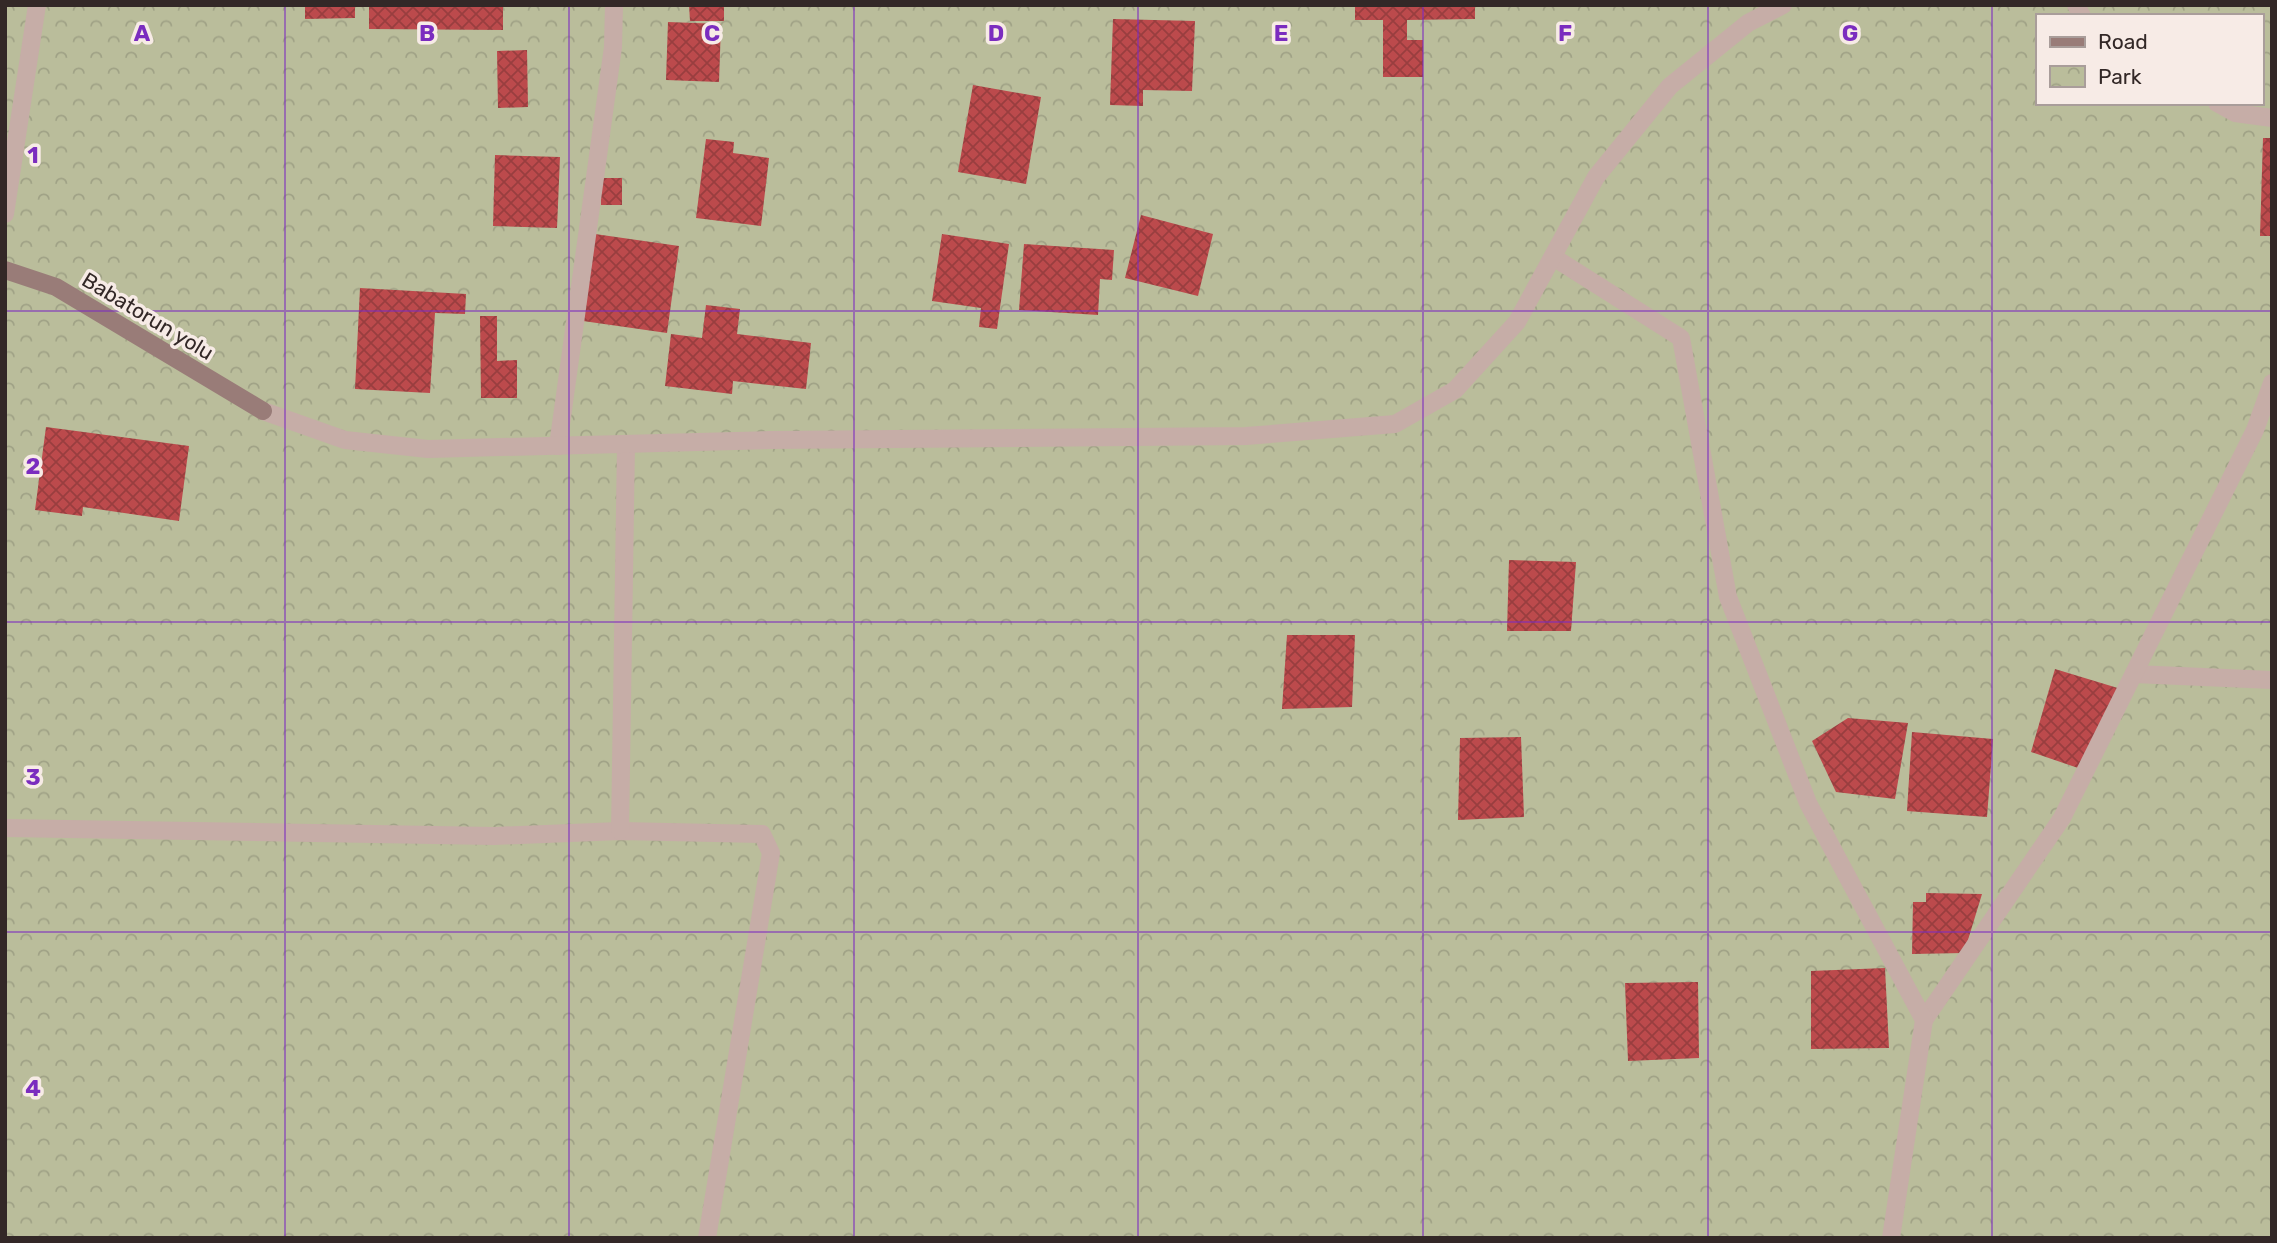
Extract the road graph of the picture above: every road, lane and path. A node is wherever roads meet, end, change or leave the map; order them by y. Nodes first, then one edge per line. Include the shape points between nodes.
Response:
1 (37, 5) edge
2 (614, 5) edge
3 (1783, 5) edge
4 (2221, 105) edge
5 (2272, 118) edge
6 (5, 214) edge
7 (1553, 257) junction
8 (5, 270) edge
9 (2272, 383) edge
10 (263, 411) joint
11 (626, 444) junction
12 (558, 446) junction
13 (2134, 674) junction
14 (2272, 680) edge
15 (5, 828) edge
16 (620, 831) junction
17 (1924, 1020) junction
18 (707, 1238) edge
19 (1891, 1238) edge

1 - 6 street
2 - 12 street via 611,61
3 - 7 street via 1748,23 1670,86 1596,177
4 - 5 street via 2235,113
7 - 11 street via 1517,322 1455,390 1395,424 1246,436
7 - 17 street via 1681,338 1728,597 1808,803
8 - 10 main road, Babatorun yolu via 56,287
9 - 13 street via 2255,430
10 - 12 street via 345,440 428,449
11 - 12 street
11 - 16 street
13 - 14 street
13 - 17 street via 2062,818
15 - 16 street via 494,836
16 - 18 street via 762,835 771,853
17 - 19 street

